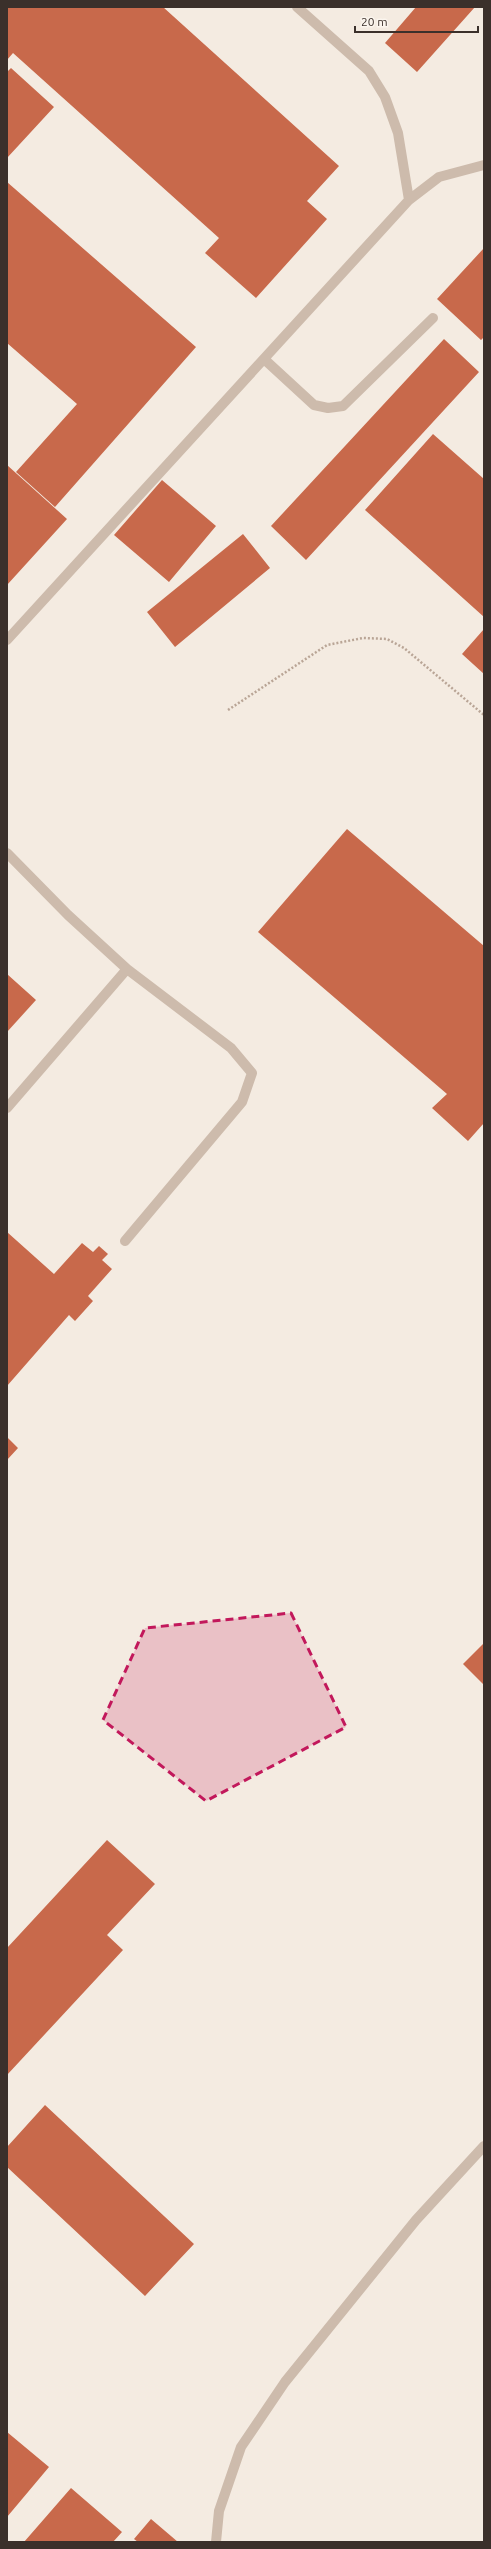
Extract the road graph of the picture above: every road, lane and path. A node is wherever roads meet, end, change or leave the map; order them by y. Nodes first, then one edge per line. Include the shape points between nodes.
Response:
1 (298, 7) edge
2 (484, 165) edge
3 (410, 200) junction
4 (433, 318) dead end
5 (264, 359) junction
6 (7, 640) edge
7 (228, 710) dead end
8 (484, 715) edge
9 (7, 853) edge
10 (127, 969) junction
11 (7, 1108) edge
12 (125, 1240) dead end
13 (484, 2146) edge
14 (216, 2542) edge

1 - 3 street via 370,72 385,97 398,133
2 - 3 street via 439,176
3 - 5 street
4 - 5 street via 343,406 328,408 314,405
5 - 6 street
7 - 8 path via 327,645 363,638 387,639 404,648
9 - 10 street via 68,915
10 - 11 street
10 - 12 street via 231,1048 252,1073 242,1102
13 - 14 street via 416,2220 284,2382 241,2447 219,2510

